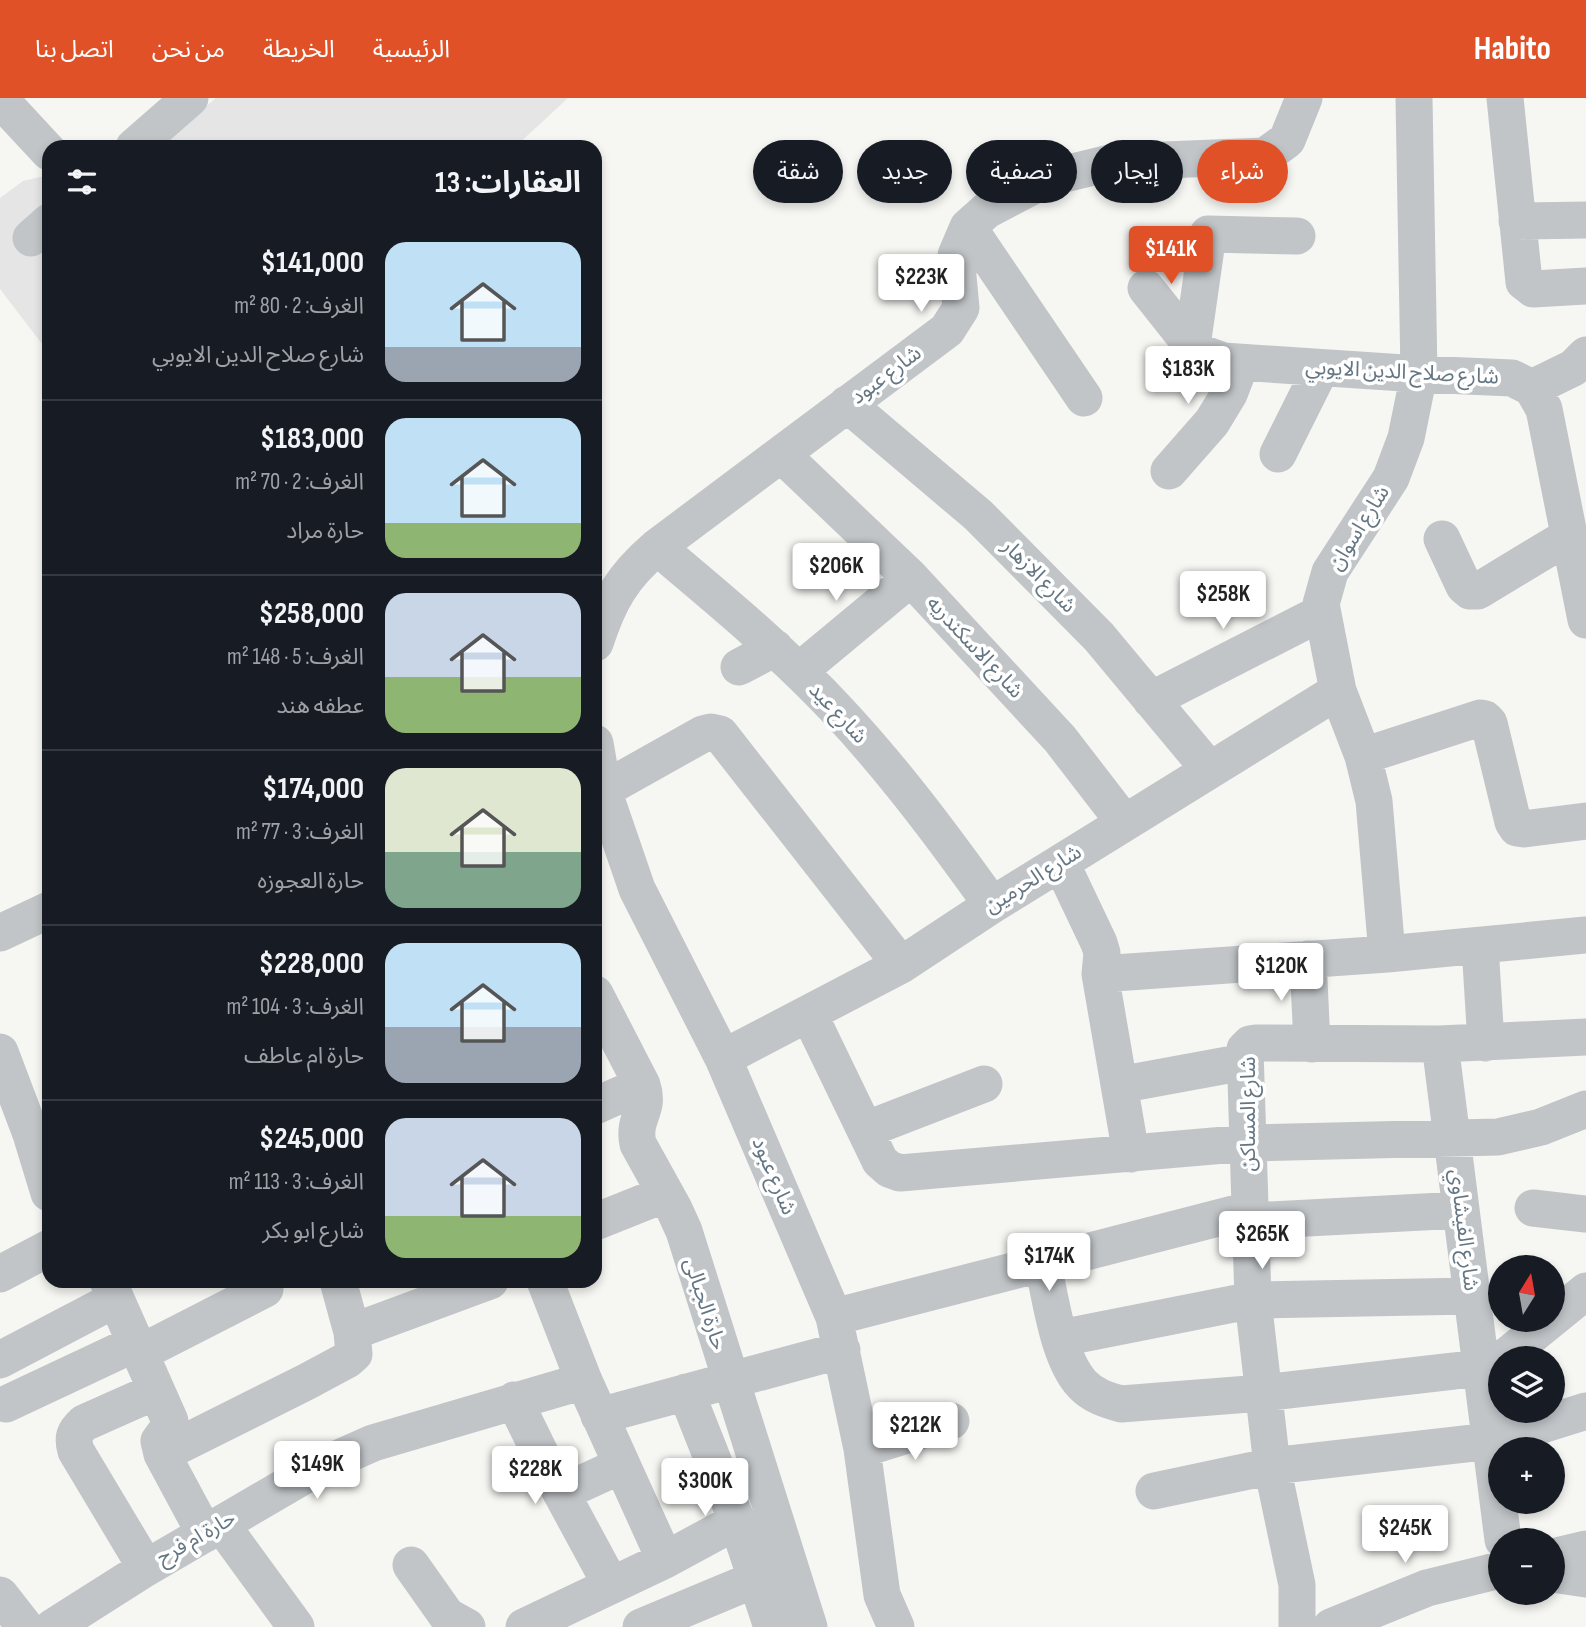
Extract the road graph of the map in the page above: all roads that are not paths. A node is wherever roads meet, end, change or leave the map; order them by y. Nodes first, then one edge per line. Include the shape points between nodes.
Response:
1 (190, 98) edge
2 (1304, 98) edge
3 (1414, 98) edge
4 (1505, 98) edge
5 (12, 102) edge
6 (142, 140) edge
7 (42, 143) edge
8 (1586, 220) edge
9 (1517, 221) junction
10 (968, 227) junction
11 (1297, 236) dead end
12 (1586, 286) edge
13 (1146, 288) dead end
14 (1192, 346) junction
15 (1586, 355) edge
16 (1241, 363) junction
17 (1321, 368) junction
18 (1419, 374) junction
19 (1532, 388) junction
20 (1084, 398) dead end
21 (847, 404) junction
22 (1278, 454) dead end
23 (782, 455) junction
24 (1169, 471) dead end
25 (1569, 536) junction
26 (1442, 539) dead end
27 (657, 547) junction
28 (911, 578) junction
29 (1321, 614) junction
30 (1586, 620) edge
31 (602, 621) edge
32 (787, 660) junction
33 (739, 667) dead end
34 (1338, 691) junction
35 (1151, 700) junction
36 (1363, 756) junction
37 (1209, 769) junction
38 (602, 784) edge
39 (603, 790) junction
40 (1586, 821) edge
41 (1124, 822) junction
42 (1061, 863) junction
43 (992, 905) junction
44 (42, 913) edge
45 (0, 933) edge
46 (1586, 935) edge
47 (1480, 946) junction
48 (1387, 954) junction
49 (1308, 960) junction
50 (901, 965) junction
51 (1100, 974) junction
52 (602, 1009) edge
53 (809, 1014) junction
54 (1586, 1037) edge
55 (1486, 1043) junction
56 (1312, 1044) junction
57 (1440, 1044) junction
58 (0, 1052) edge
59 (723, 1058) junction
60 (1244, 1062) junction
61 (984, 1084) dead end
62 (642, 1085) junction
63 (1119, 1085) junction
64 (602, 1103) edge
65 (1586, 1109) edge
66 (865, 1130) junction
67 (40, 1133) edge
68 (1452, 1138) junction
69 (1248, 1143) junction
70 (1131, 1154) junction
71 (665, 1194) junction
72 (1533, 1208) dead end
73 (1461, 1210) junction
74 (1586, 1214) edge
75 (1249, 1216) junction
76 (602, 1220) edge
77 (42, 1252) edge
78 (1043, 1265) junction
79 (0, 1274) edge
80 (340, 1288) edge
81 (464, 1288) edge
82 (548, 1288) edge
83 (265, 1289) dead end
84 (112, 1290) edge
85 (1586, 1291) edge
86 (1473, 1296) junction
87 (1253, 1300) junction
88 (352, 1332) junction
89 (838, 1333) junction
90 (1061, 1338) junction
91 (1490, 1346) edge
92 (1516, 1346) edge
93 (138, 1348) junction
94 (0, 1360) edge
95 (1488, 1363) edge
96 (584, 1381) junction
97 (730, 1381) junction
98 (156, 1391) junction
99 (687, 1392) junction
100 (1262, 1393) junction
101 (514, 1400) junction
102 (6, 1404) dead end
103 (1586, 1411) edge
104 (599, 1416) junction
105 (951, 1421) dead end
106 (1504, 1437) edge
107 (1488, 1441) edge
108 (862, 1448) junction
109 (162, 1454) junction
110 (622, 1465) junction
111 (1272, 1466) junction
112 (1154, 1491) dead end
113 (561, 1493) junction
114 (737, 1521) junction
115 (213, 1529) junction
116 (1586, 1549) edge
117 (1565, 1555) edge
118 (657, 1564) junction
119 (411, 1565) dead end
120 (145, 1568) junction
121 (1488, 1573) edge
122 (1565, 1576) edge
123 (756, 1579) junction
124 (1586, 1579) edge
125 (0, 1595) edge
126 (595, 1604) edge
127 (448, 1623) edge
128 (660, 1623) edge
129 (25, 1627) edge
130 (53, 1627) edge
131 (296, 1627) edge
132 (524, 1627) edge
133 (772, 1627) edge
134 (808, 1627) edge
135 (896, 1627) edge
136 (1297, 1627) edge
137 (1331, 1627) edge

1 - 6 street
2 - 10 street via 1287,140 1265,156 1114,162 1048,178 987,210
3 - 18 street, شارع اسوان
4 - 9 street
5 - 7 street
8 - 9 street
9 - 12 street via 1528,286
10 - 20 street
10 - 21 street, شارع عبود via 956,255 961,308 947,330
11 - 14 street via 1208,234
13 - 14 street, شارع صلاح الدين الايوبي
14 - 16 street, شارع صلاح الدين الايوبي via 1212,358
15 - 19 street via 1573,368
16 - 17 street, شارع صلاح الدين الايوبي
16 - 24 street via 1212,422
17 - 18 street, شارع صلاح الدين الايوبي
17 - 22 street
18 - 19 street, شارع صلاح الدين الايوبي via 1512,377
18 - 29 street, شارع اسوان via 1406,438 1391,478 1330,572
19 - 25 street via 1544,409
21 - 23 street, شارع عبود
21 - 35 street, شارع الازهار via 978,515 1099,637
23 - 27 street, شارع عبود
23 - 28 street, شارع الاسكندريه
25 - 26 street via 1478,591 1464,586
25 - 30 street
27 - 31 street, شارع عبود via 633,567
27 - 32 street, شارع عيد
28 - 32 street
28 - 41 street, شارع الاسكندريه via 1060,739
29 - 34 street, شارع اسوان
29 - 35 street
32 - 33 street
32 - 43 street, شارع عيد via 920,805
34 - 36 street, شارع اسوان
34 - 37 street, شارع الحرمين
35 - 37 street, شارع الازهار
36 - 40 street via 1485,719 1517,828
36 - 48 street, شارع اسوان via 1374,801
37 - 41 street, شارع الحرمين
38 - 39 street, شارع عبود
39 - 50 street via 703,734 720,734
39 - 59 street, شارع عبود via 638,890
41 - 42 street, شارع الحرمين
42 - 43 street, شارع الحرمين
42 - 51 street via 1099,943
43 - 50 street, شارع الحرمين
44 - 45 street
46 - 47 street
47 - 48 street
47 - 55 street
48 - 49 street
49 - 51 street
49 - 56 street
50 - 53 street, شارع الحرمين
51 - 63 street
52 - 62 street
53 - 59 street, شارع الحرمين
53 - 66 street
54 - 55 street, شارع المساكن
55 - 57 street, شارع المساكن
56 - 57 street, شارع المساكن
56 - 60 street, شارع المساكن via 1250,1044
57 - 68 street, شارع الفيشاوي
58 - 67 street
59 - 89 street, شارع عبود
60 - 63 street
60 - 69 street, شارع المساكن
61 - 66 street
62 - 64 street
62 - 71 street, حارة الجبالى via 646,1097 635,1133
63 - 70 street
65 - 68 street via 1509,1135
66 - 70 street via 880,1161 900,1173
68 - 69 street
68 - 73 street, شارع الفيشاوي
69 - 70 street
69 - 75 street, شارع المساكن
71 - 76 street
71 - 97 street, حارة الجبالى via 684,1231
72 - 74 street
73 - 75 street
73 - 86 street, شارع الفيشاوي
75 - 78 street
75 - 87 street, شارع المساكن
77 - 79 street
78 - 89 street
78 - 90 street
80 - 88 street
81 - 88 street
82 - 96 street
83 - 93 street
84 - 93 street
84 - 94 street
85 - 92 street
86 - 87 street
86 - 91 street, شارع الفيشاوي
87 - 90 street
87 - 100 street, شارع المساكن
88 - 109 street via 354,1354 347,1360
89 - 97 street
89 - 108 street, شارع عبود
90 - 100 street via 1083,1385 1101,1398 1121,1404
93 - 98 street
93 - 102 street
95 - 100 street
96 - 101 street, حارة ام فرح
96 - 104 street
97 - 99 street
97 - 134 street, حارة الجبالى
98 - 109 street via 170,1421 159,1441
98 - 120 street via 84,1423 73,1440
99 - 104 street
99 - 114 street
100 - 111 street, شارع المساكن
101 - 113 street
101 - 115 street, حارة ام فرح via 373,1443 284,1486
103 - 106 street
104 - 110 street
105 - 108 street
107 - 111 street
108 - 135 street, شارع عبود via 882,1595
109 - 115 street
110 - 113 street
110 - 118 street
111 - 112 street
111 - 136 street, شارع المساكن via 1297,1585
113 - 126 street
114 - 118 street
114 - 123 street
115 - 120 street, حارة ام فرح
115 - 131 street
116 - 117 street
118 - 126 street
118 - 128 street
119 - 127 street
120 - 130 street, حارة ام فرح
121 - 137 street via 1427,1588
122 - 124 street
123 - 128 street
123 - 133 street
125 - 129 street
126 - 132 street

